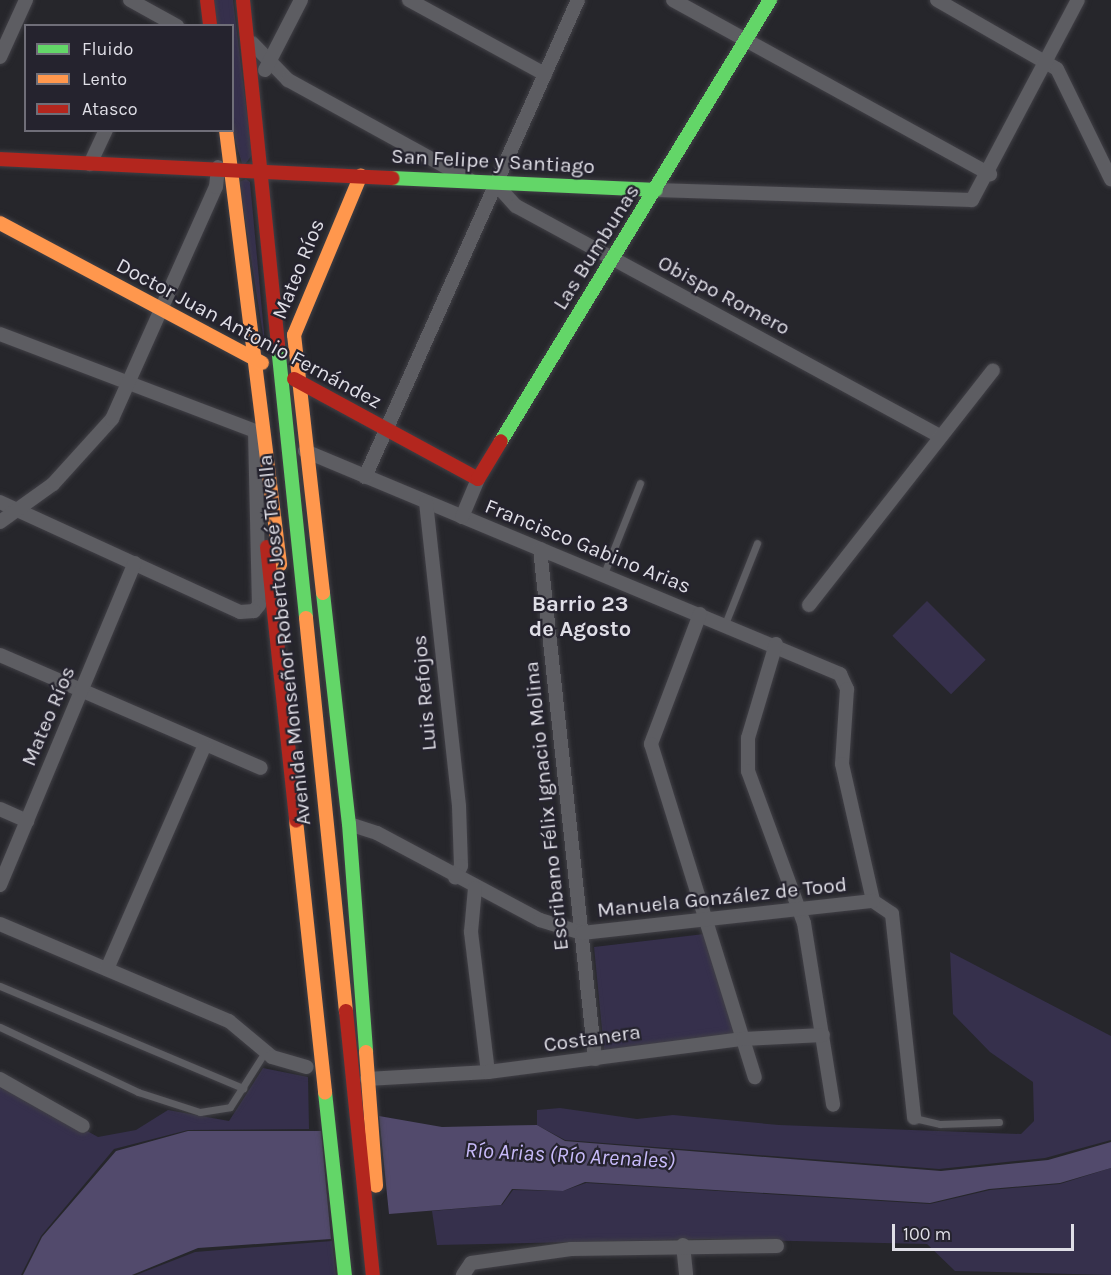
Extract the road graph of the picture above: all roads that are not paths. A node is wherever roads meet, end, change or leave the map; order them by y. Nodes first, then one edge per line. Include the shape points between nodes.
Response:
1 (26, 0) edge
2 (130, 0) edge
3 (207, 0) edge
4 (243, 0) edge
5 (301, 0) edge
6 (409, 0) edge
7 (578, 0) edge
8 (673, 0) edge
9 (770, 0) edge
10 (937, 0) edge
11 (1078, 0) edge
12 (156, 20) edge
13 (210, 24) edge
14 (247, 37) junction
15 (746, 39) junction
16 (0, 57) edge
17 (1047, 61) junction
18 (268, 65) junction
19 (544, 74) junction
20 (251, 94) junction
21 (105, 132) edge
22 (226, 132) edge
23 (0, 159) edge
24 (90, 164) junction
25 (225, 167) junction
26 (259, 168) junction
27 (361, 174) junction
28 (990, 174) junction
29 (1111, 179) edge
30 (475, 182) junction
31 (495, 183) junction
32 (657, 190) junction
33 (0, 223) edge
34 (613, 259) junction
35 (159, 307) junction
36 (0, 334) edge
37 (255, 359) junction
38 (278, 370) junction
39 (993, 370) dead end
40 (127, 383) junction
41 (301, 383) junction
42 (255, 431) junction
43 (387, 431) junction
44 (940, 436) junction
45 (305, 451) junction
46 (365, 477) junction
47 (478, 479) junction
48 (640, 483) dead end
49 (0, 502) edge
50 (426, 502) junction
51 (17, 509) junction
52 (462, 517) junction
53 (0, 522) edge
54 (757, 543) dead end
55 (540, 549) junction
56 (135, 563) junction
57 (603, 576) junction
58 (809, 605) dead end
59 (700, 614) junction
60 (725, 624) junction
61 (776, 644) junction
62 (0, 655) edge
63 (82, 691) junction
64 (205, 745) junction
65 (261, 768) dead end
66 (0, 809) edge
67 (27, 821) junction
68 (349, 824) junction
69 (455, 878) junction
70 (0, 885) edge
71 (475, 888) junction
72 (873, 900) junction
73 (799, 909) junction
74 (707, 922) junction
75 (0, 924) edge
76 (582, 933) junction
77 (107, 969) junction
78 (0, 986) edge
79 (0, 1027) edge
80 (823, 1035) junction
81 (743, 1039) junction
82 (265, 1052) junction
83 (595, 1059) junction
84 (307, 1067) dead end
85 (488, 1072) junction
86 (755, 1077) dead end
87 (0, 1079) edge
88 (367, 1079) junction
89 (243, 1088) junction
90 (338, 1089) junction
91 (833, 1105) dead end
92 (914, 1118) joint
93 (999, 1122) dead end
94 (83, 1126) dead end
95 (683, 1245) junction
96 (777, 1246) dead end
97 (345, 1275) edge
98 (358, 1275) edge
99 (373, 1275) edge
100 (385, 1275) edge
101 (463, 1275) edge
102 (686, 1275) edge

1 - 16 street
2 - 12 street
3 - 13 main road
4 - 14 main road, Avenida Monseñor Roberto José Tavella
5 - 18 street
6 - 19 street
7 - 19 street
8 - 15 street
9 - 15 main road, Las Bumbunas
10 - 17 street
11 - 17 street
14 - 18 street
14 - 20 main road, Avenida Monseñor Roberto José Tavella
15 - 28 street
15 - 32 main road, Las Bumbunas
17 - 28 street
17 - 29 street via 1061,76
18 - 20 street
18 - 30 street
19 - 31 street
20 - 26 main road, Avenida Monseñor Roberto José Tavella
21 - 24 street
22 - 25 main road, Avenida Monseñor Roberto José Tavella
23 - 24 main road, San Felipe y Santiago
24 - 25 main road, San Felipe y Santiago
25 - 26 main road, San Felipe y Santiago
25 - 35 street
25 - 37 main road, Avenida Monseñor Roberto José Tavella
26 - 27 main road, San Felipe y Santiago
26 - 38 main road, Avenida Monseñor Roberto José Tavella
27 - 30 main road, San Felipe y Santiago
27 - 41 main road, Mateo Ríos via 296,324
28 - 32 street, San Felipe y Santiago via 981,192 966,201
30 - 31 main road, San Felipe y Santiago
31 - 32 main road, San Felipe y Santiago
31 - 34 street, Obispo Romero via 516,206
31 - 43 street
32 - 34 main road, Las Bumbunas
33 - 35 main road, Doctor Juan Antonio Fernández
34 - 44 street, Obispo Romero
34 - 47 main road, Las Bumbunas
35 - 37 main road, Doctor Juan Antonio Fernández
35 - 40 street
36 - 40 street
37 - 38 main road, Doctor Juan Antonio Fernández
37 - 42 main road
37 - 90 main road, Avenida Monseñor Roberto José Tavella
38 - 41 main road, Doctor Juan Antonio Fernández
38 - 90 main road, Avenida Monseñor Roberto José Tavella
39 - 44 street
40 - 42 street
40 - 51 street via 112,419 86,451
41 - 43 main road, Doctor Juan Antonio Fernández
41 - 45 main road, Mateo Ríos
42 - 56 street via 260,596 254,611 240,612
42 - 90 main road
43 - 46 street
43 - 47 main road, Doctor Juan Antonio Fernández
44 - 58 street
45 - 46 street, Francisco Gabino Arias
45 - 68 main road, Mateo Ríos
46 - 50 street, Francisco Gabino Arias
47 - 52 street, Las Bumbunas
48 - 57 lane
49 - 51 street
50 - 52 street, Francisco Gabino Arias
50 - 69 street, Luis Refojos via 459,807 461,858
51 - 53 street
51 - 56 street
52 - 55 street, Francisco Gabino Arias
54 - 60 lane
55 - 57 street, Francisco Gabino Arias
55 - 76 street, Escribano Félix Ignacio Molina
56 - 63 street, Mateo Ríos
57 - 59 street, Francisco Gabino Arias
59 - 60 street, Francisco Gabino Arias
59 - 74 street via 651,744
60 - 61 street, Francisco Gabino Arias
61 - 72 street, Francisco Gabino Arias via 835,670 847,689 840,755
61 - 73 street via 748,738 748,771
62 - 63 street
63 - 64 street
63 - 67 street, Mateo Ríos
64 - 65 street
64 - 77 street
66 - 67 street
67 - 70 street, Mateo Ríos
68 - 69 street, Manuela González de Tood via 377,833
68 - 88 main road, Mateo Ríos
69 - 71 street, Manuela González de Tood
71 - 76 street, Manuela González de Tood via 540,920
71 - 85 street via 471,932
72 - 73 street, Manuela González de Tood
72 - 92 street via 892,914
73 - 74 street, Manuela González de Tood
73 - 80 street
74 - 76 street, Manuela González de Tood
74 - 81 street
75 - 77 street
76 - 83 street, Escribano Félix Ignacio Molina
77 - 82 street via 229,1021
78 - 89 lane
79 - 89 lane via 138,1092 200,1112 230,1107
80 - 81 street, Costanera
80 - 91 street
81 - 83 street, Costanera
81 - 86 street
82 - 84 street via 284,1064
82 - 89 lane
83 - 85 street, Costanera
85 - 88 street, Costanera
87 - 94 street
88 - 100 main road, Mateo Ríos
90 - 97 main road
90 - 98 main road, Avenida Monseñor Roberto José Tavella
90 - 99 main road, Avenida Monseñor Roberto José Tavella
92 - 93 lane via 940,1124
95 - 96 street
95 - 101 street via 542,1252 471,1263
95 - 102 street

